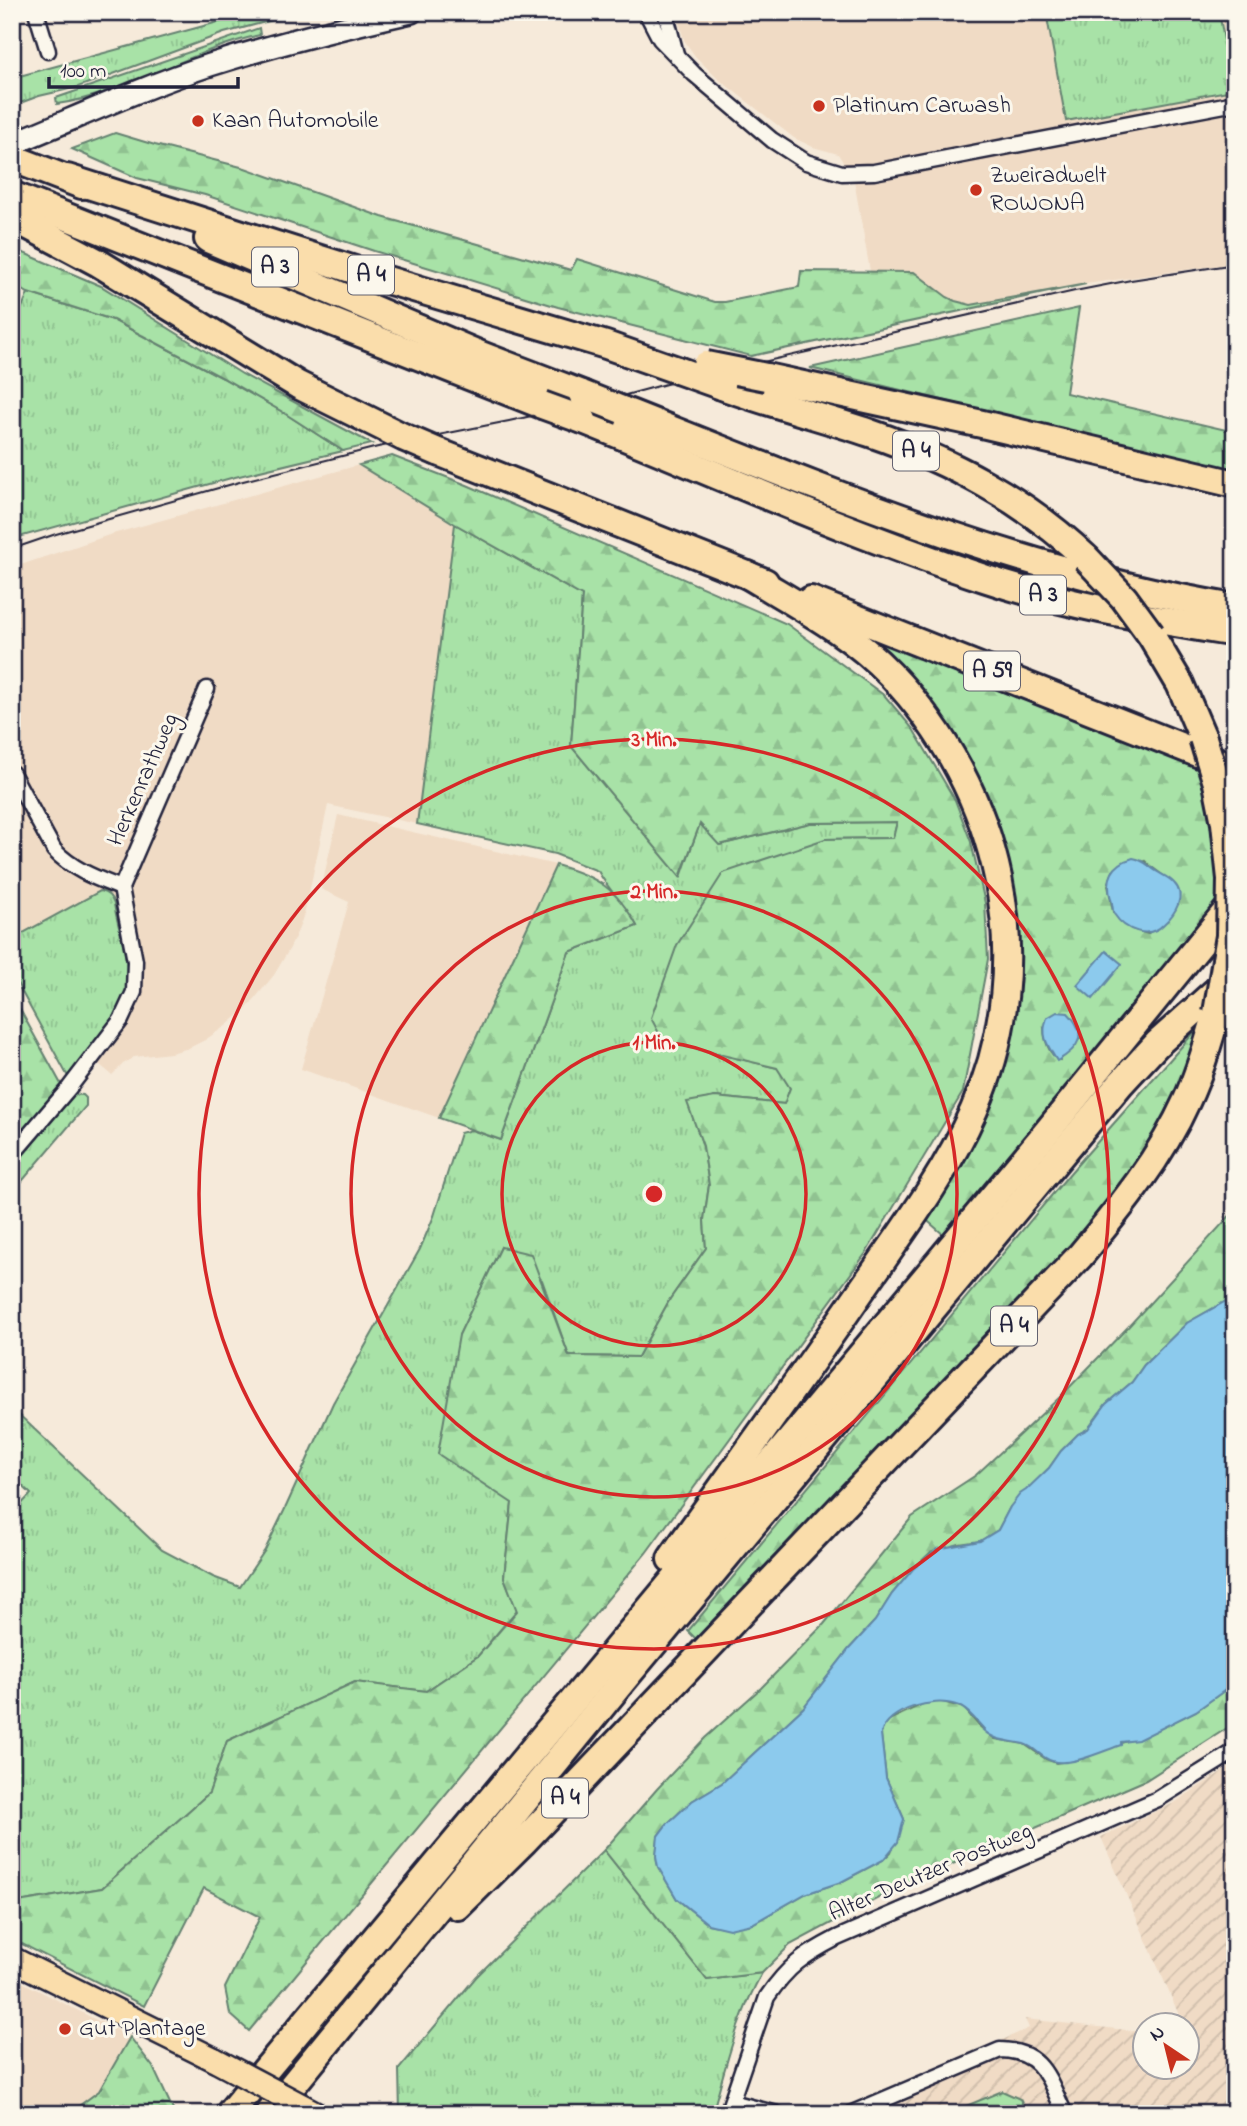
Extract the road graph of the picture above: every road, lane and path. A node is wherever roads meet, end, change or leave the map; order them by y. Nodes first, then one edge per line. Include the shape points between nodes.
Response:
1 (36, 12) edge
2 (411, 12) edge
3 (665, 12) edge
4 (646, 13) edge
5 (48, 51) dead end
6 (676, 55) junction
7 (119, 99) junction
8 (1235, 103) edge
9 (12, 132) edge
10 (12, 144) edge
11 (12, 158) edge
12 (55, 174) junction
13 (12, 195) edge
14 (12, 217) edge
15 (606, 345) junction
16 (582, 407) junction
17 (1235, 484) edge
18 (748, 575) junction
19 (1235, 608) edge
20 (1235, 634) edge
21 (208, 689) dead end
22 (12, 773) edge
23 (1226, 776) edge
24 (121, 888) junction
25 (1233, 890) edge
26 (1235, 975) edge
27 (12, 1155) edge
28 (1235, 1751) edge
29 (496, 1793) junction
30 (12, 1959) edge
31 (372, 1990) junction
32 (729, 2108) edge
33 (229, 2114) edge
34 (269, 2114) edge
35 (317, 2114) edge
36 (777, 2114) edge
37 (850, 2114) edge
38 (1065, 2114) edge

1 - 5 street
2 - 7 main road via 218,63
3 - 6 street
4 - 6 street via 660,39
6 - 8 street via 772,140 806,162 842,173 874,172
7 - 9 main road
7 - 10 main road
11 - 12 highway, A 3
12 - 15 highway, A 4
12 - 16 highway, A 3 via 483,356
13 - 16 highway, A 3, bridge via 542,405
14 - 18 highway, A 4, bridge via 97,262 298,385 403,437
15 - 17 highway, bridge via 982,424
15 - 23 highway, A 4, bridge via 871,434 957,468 1031,511 1065,537 1124,598 1180,684 1203,738
16 - 19 highway, A 3, bridge via 622,410 972,543 1083,576
16 - 20 highway, A 3 via 858,533 988,580 1104,610
18 - 23 highway, A 59
18 - 29 highway, A 4 via 827,624 888,673 925,715 959,767 976,802 999,877 1006,955 998,1033 958,1144 908,1222 663,1569
21 - 24 street, Herkenrathweg
22 - 24 street via 62,858 81,872
23 - 25 highway, A 4 via 1225,824
24 - 27 street via 135,961 134,992 121,1020
25 - 29 highway via 1038,1143
25 - 31 highway, A 4, bridge via 1217,1013 1195,1083 1171,1131 1124,1201 1080,1256 524,1841
26 - 31 highway via 1157,1044 1103,1103
28 - 32 street, Alter Deutzer Postweg via 1158,1799 805,1955 767,1997
29 - 33 highway, A 4
30 - 35 main road, bridge
31 - 34 highway, A 4
32 - 36 street
37 - 38 street via 1000,2050 1023,2053 1040,2065

